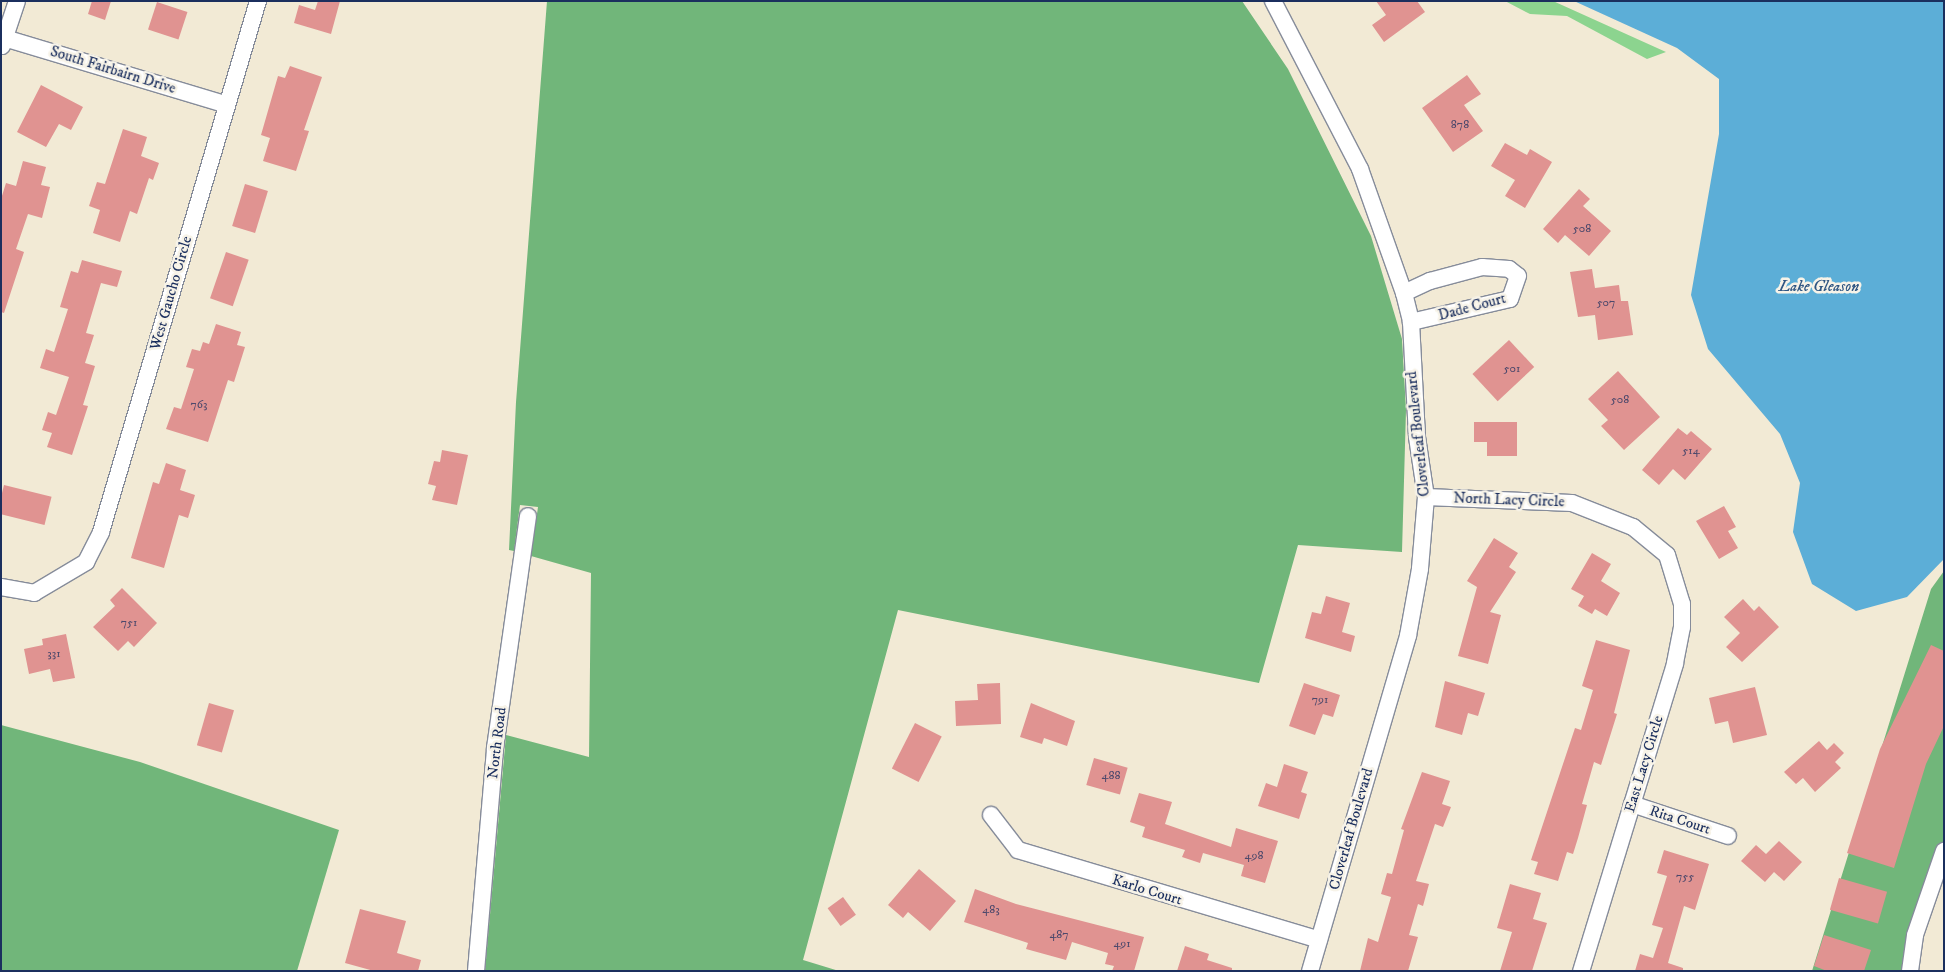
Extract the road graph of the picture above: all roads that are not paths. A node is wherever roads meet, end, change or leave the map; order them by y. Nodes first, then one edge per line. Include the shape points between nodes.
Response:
1 (17, 1) edge
2 (258, 1) edge
3 (1273, 1) edge
4 (2, 41) edge
5 (225, 104) junction
6 (1404, 293) junction
7 (1411, 322) junction
8 (1426, 497) junction
9 (528, 516) dead end
10 (1667, 555) joint
11 (1, 587) edge
12 (1632, 804) junction
13 (991, 815) dead end
14 (1728, 836) dead end
15 (1944, 851) edge
16 (1319, 940) junction
17 (476, 971) edge
18 (1310, 971) edge
19 (1581, 971) edge
20 (1910, 971) edge

1 - 4 street
2 - 5 street, West Gaucho Circle
3 - 6 street, Cloverleaf Boulevard via 1360,169
4 - 5 street, South Fairbairn Drive
5 - 11 street, West Gaucho Circle via 101,532 86,562 34,593
6 - 7 street, Cloverleaf Boulevard
6 - 7 street, Dade Court via 1482,267 1509,269 1518,276 1510,299
7 - 8 street, Cloverleaf Boulevard via 1417,436
8 - 10 street, North Lacy Circle via 1572,503 1633,527
8 - 16 street, Cloverleaf Boulevard via 1420,570 1408,636
9 - 17 street, North Road via 495,748
10 - 12 street, East Lacy Circle via 1682,604 1682,627 1675,664
12 - 14 street, Rita Court
12 - 19 street, East Lacy Circle
13 - 16 street, Karlo Court via 1018,850
15 - 20 street via 1915,935
16 - 18 street, Cloverleaf Boulevard

